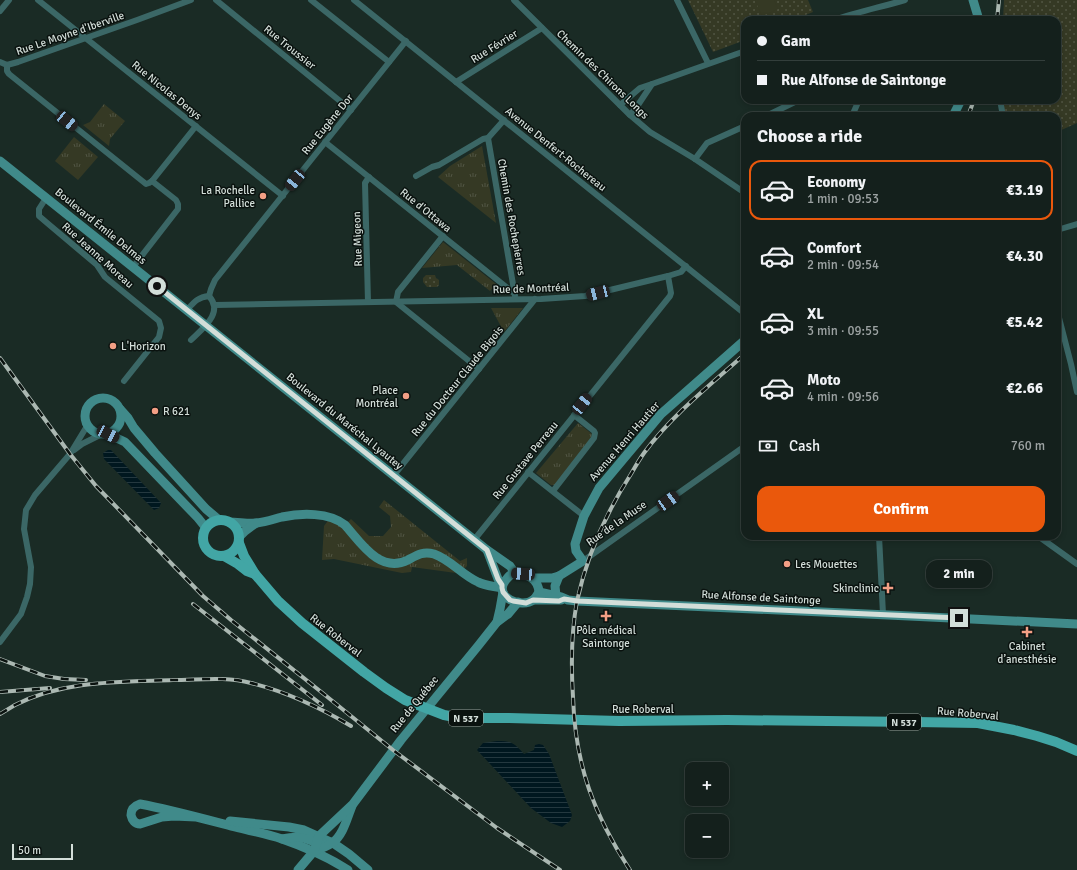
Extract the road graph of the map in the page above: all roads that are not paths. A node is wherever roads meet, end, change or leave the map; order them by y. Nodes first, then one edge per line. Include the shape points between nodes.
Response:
1 (10, 0) edge
2 (38, 0) edge
3 (191, 0) edge
4 (216, 0) edge
5 (311, 0) edge
6 (354, 0) edge
7 (514, 0) edge
8 (677, 0) edge
9 (905, 0) edge
10 (973, 0) edge
11 (0, 11) edge
12 (844, 16) edge
13 (979, 16) edge
14 (542, 28) junction
15 (86, 38) junction
16 (406, 41) junction
17 (741, 52) edge
18 (0, 62) edge
19 (389, 62) junction
20 (708, 63) junction
21 (7, 65) junction
22 (456, 82) junction
23 (652, 84) junction
24 (791, 104) edge
25 (620, 105) junction
26 (351, 110) junction
27 (774, 112) edge
28 (630, 115) junction
29 (504, 120) junction
30 (196, 126) junction
31 (741, 128) edge
32 (488, 138) junction
33 (325, 142) junction
34 (695, 159) junction
35 (0, 161) edge
36 (416, 176) dead end
37 (369, 177) junction
38 (152, 181) junction
39 (741, 190) edge
40 (283, 196) junction
41 (46, 198) junction
42 (1077, 224) edge
43 (1061, 229) edge
44 (443, 236) junction
45 (686, 266) junction
46 (133, 267) junction
47 (668, 276) junction
48 (209, 296) junction
49 (515, 297) junction
50 (535, 299) junction
51 (368, 302) junction
52 (396, 302) junction
53 (215, 305) junction
54 (187, 310) junction
55 (741, 311) edge
56 (1061, 322) edge
57 (206, 325) junction
58 (191, 340) dead end
59 (741, 344) edge
60 (1074, 363) edge
61 (479, 369) junction
62 (124, 381) dead end
63 (1077, 392) edge
64 (120, 410) junction
65 (574, 415) junction
66 (87, 426) junction
67 (105, 434) junction
68 (741, 449) edge
69 (70, 454) junction
70 (528, 472) junction
71 (394, 475) junction
72 (553, 491) junction
73 (584, 516) junction
74 (224, 521) junction
75 (257, 523) junction
76 (206, 528) junction
77 (239, 540) junction
78 (474, 540) junction
79 (879, 540) edge
80 (1044, 540) edge
81 (487, 550) junction
82 (224, 556) junction
83 (583, 561) junction
84 (1077, 564) edge
85 (515, 573) junction
86 (254, 574) junction
87 (532, 578) junction
88 (558, 579) junction
89 (502, 588) junction
90 (539, 590) junction
91 (560, 598) junction
92 (533, 600) junction
93 (518, 602) junction
94 (883, 614) junction
95 (497, 622) junction
96 (1077, 624) edge
97 (0, 642) edge
98 (1077, 751) edge
99 (353, 804) junction
100 (196, 817) junction
101 (213, 821) junction
102 (321, 844) junction
103 (346, 869) edge
104 (298, 870) edge
105 (368, 870) edge

1 - 11 street
2 - 15 street, Rue Nicolas Denys
3 - 15 street, Rue Le Moyne d'Iberville
4 - 26 street, Rue Troussier
5 - 19 street
6 - 16 street, Avenue Denfert-Rochereau
7 - 14 street, Chemin des Chirons Longs
8 - 20 street
9 - 12 street
10 - 13 street
14 - 22 street, Rue Février
14 - 25 street, Chemin des Chirons Longs
15 - 21 street, Rue Le Moyne d'Iberville
15 - 30 street, Rue Nicolas Denys
16 - 19 street, Rue Eugène Dor
16 - 22 street, Avenue Denfert-Rochereau
17 - 20 street
18 - 21 street, Rue Le Moyne d'Iberville
19 - 26 street, Rue Eugène Dor
20 - 23 street
21 - 38 street via 9,74 142,181 146,184
22 - 29 street, Avenue Denfert-Rochereau
23 - 25 street via 640,88
23 - 28 street
24 - 27 street
25 - 28 street, Chemin des Chirons Longs
26 - 33 street, Rue Eugène Dor
28 - 34 street, Chemin des Chirons Longs via 650,132
29 - 32 street
29 - 45 street, Avenue Denfert-Rochereau
30 - 38 street
30 - 40 street, Rue Nicolas Denys
31 - 34 street via 706,143
32 - 36 street
32 - 49 street, Chemin des Rochepierres
33 - 37 street, Rue d'Ottawa
33 - 40 street, Rue Eugène Dor
34 - 39 street, Chemin des Chirons Longs
35 - 41 street, Boulevard Émile Delmas
37 - 44 street, Rue d'Ottawa
37 - 51 street, Rue Migeon via 365,183
38 - 46 street via 176,200 178,210
40 - 48 street, Rue Eugène Dor via 215,280
41 - 46 street, Boulevard Émile Delmas
41 - 62 street, Rue Jeanne Moreau via 39,209 39,216 97,265 104,277 159,321 162,328
42 - 43 street
44 - 49 street, Rue d'Ottawa
44 - 52 street via 398,292
45 - 47 street, Rue de Montréal via 681,272
45 - 55 street, Avenue Denfert-Rochereau
46 - 54 street, Boulevard Émile Delmas
47 - 50 street, Rue de Montréal via 584,296
47 - 65 street, Rue Gustave Perreau via 670,296
48 - 53 street
48 - 54 street via 201,297
49 - 50 street, Rue de Montréal
49 - 52 street, Rue de Montréal
50 - 61 street, Rue du Docteur Claude Bigois
51 - 52 street, Rue de Montréal
51 - 53 street, Rue de Montréal
52 - 61 street
53 - 57 street via 215,312
54 - 57 street, Boulevard du Maréchal Lyautey
56 - 60 street
57 - 58 street
57 - 71 street, Boulevard du Maréchal Lyautey
59 - 73 street, Avenue Henri Hautier via 661,414 599,488
60 - 63 street
61 - 71 street, Rue du Docteur Claude Bigois
64 - 66 street via 117,404 106,398 95,400 85,412
64 - 67 street via 118,427
64 - 74 street via 206,509
65 - 70 street, Rue Gustave Perreau
65 - 72 street via 594,431 594,438
66 - 67 street via 96,433
66 - 69 street
67 - 69 street via 82,444
67 - 76 street via 125,442
68 - 83 street, Rue de la Muse
69 - 97 street via 35,495 26,510 24,529 31,567 30,584 21,614
70 - 72 street
70 - 78 street, Rue Gustave Perreau
71 - 78 street, Boulevard du Maréchal Lyautey
72 - 73 street
73 - 83 street, Avenue Henri Hautier via 575,544 576,551
74 - 75 street
74 - 76 main road via 214,521
74 - 77 main road via 238,531
75 - 77 street via 244,531
75 - 89 street via 283,516 319,515 341,521 377,559 393,564 424,552 433,554 476,582
76 - 82 main road via 203,540 208,551
77 - 82 main road via 235,550
77 - 86 main road, Rue Roberval
78 - 81 street, Boulevard du Maréchal Lyautey
79 - 94 street
80 - 84 street
81 - 85 street, Boulevard du Maréchal Lyautey via 510,566
81 - 89 street
82 - 86 main road, Rue Roberval
83 - 88 street, Rue de la Muse
85 - 87 street
85 - 89 street via 508,577
86 - 98 main road, Rue Roberval / N 537 via 302,624 364,672 405,700 444,715 460,718 619,721 978,723 1037,736
87 - 88 street, Rue de la Muse
87 - 90 street
88 - 90 street, Rue de la Muse
88 - 91 street via 555,586
89 - 93 street via 510,600
89 - 95 street, Rue de Québec
90 - 91 street, Rue Alfonse de Saintonge
90 - 92 street
91 - 92 street, Rue Alfonse de Saintonge via 559,601
91 - 94 street, Rue Alfonse de Saintonge via 577,601
92 - 93 street via 526,603
93 - 95 street, Rue de Québec
94 - 96 street, Rue Alfonse de Saintonge
95 - 99 street, Rue de Québec via 419,717
99 - 102 street, Rue de Québec
99 - 102 street, Rue de Québec via 340,834
100 - 100 street via 140,804 132,809 130,815 137,824 162,817
100 - 101 street
101 - 102 street via 282,839
101 - 102 street via 304,830
102 - 103 street
102 - 104 street, Rue de Québec
102 - 105 street via 349,854

